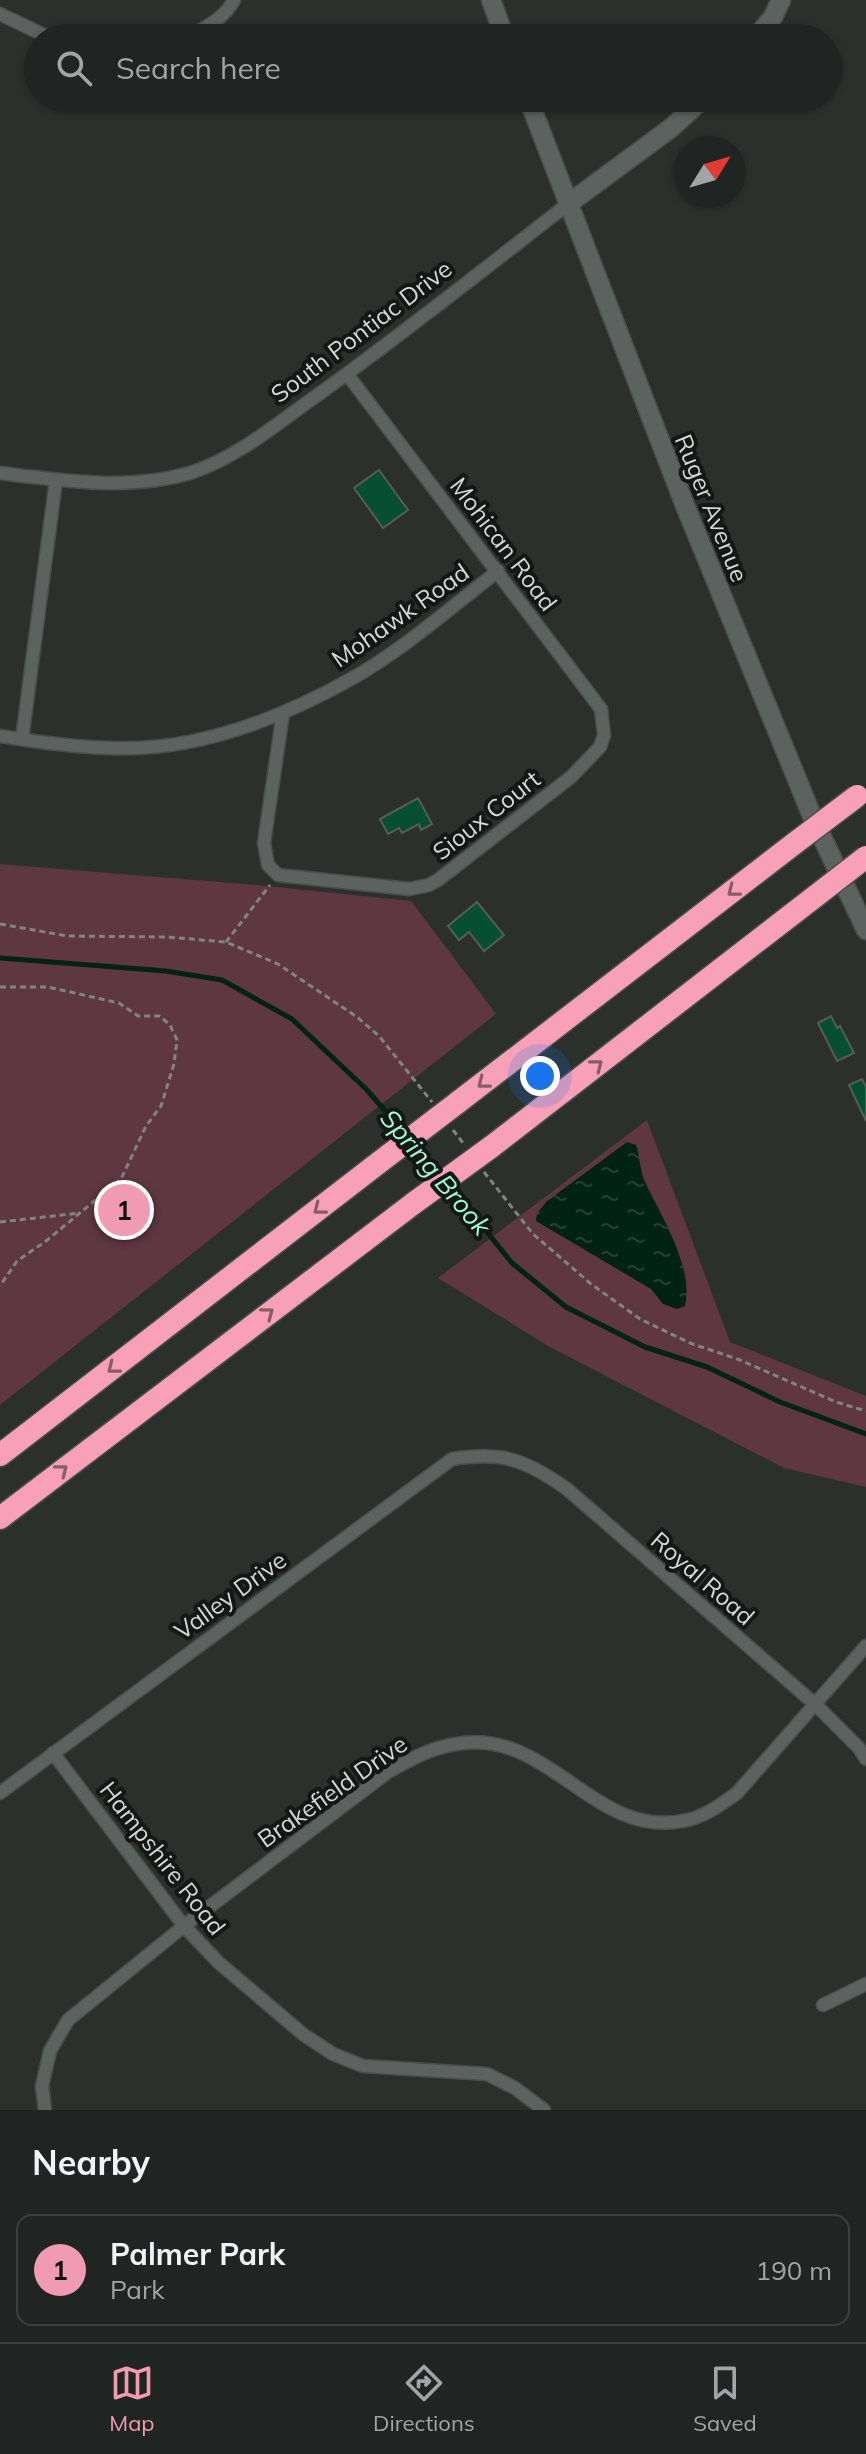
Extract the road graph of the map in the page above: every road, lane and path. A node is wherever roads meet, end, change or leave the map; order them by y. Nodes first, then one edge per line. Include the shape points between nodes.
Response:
1 (234, 0) edge
2 (491, 0) edge
3 (781, 0) edge
4 (0, 14) edge
5 (211, 24) edge
6 (500, 24) edge
7 (767, 24) edge
8 (24, 26) edge
9 (533, 112) edge
10 (689, 112) edge
11 (568, 204) junction
12 (347, 374) junction
13 (0, 473) edge
14 (56, 480) junction
15 (498, 571) junction
16 (283, 713) junction
17 (0, 736) edge
18 (22, 739) junction
19 (600, 747) joint
20 (862, 792) edge
21 (866, 857) edge
22 (278, 875) junction
23 (866, 930) edge
24 (226, 942) dead end
25 (0, 987) edge
26 (80, 1212) junction
27 (0, 1222) edge
28 (0, 1286) edge
29 (0, 1455) edge
30 (494, 1455) joint
31 (0, 1518) edge
32 (866, 1646) edge
33 (816, 1705) junction
34 (53, 1753) junction
35 (866, 1759) edge
36 (0, 1793) edge
37 (184, 1926) junction
38 (866, 1984) edge
39 (823, 2005) dead end
40 (45, 2110) edge
41 (544, 2110) edge

1 - 5 street
2 - 6 street
3 - 7 street
4 - 8 street
9 - 11 street, Ruger Avenue
10 - 11 street, South Pontiac Drive
11 - 12 street, South Pontiac Drive
11 - 23 street, Ruger Avenue via 794,773
12 - 14 street, South Pontiac Drive via 237,453 192,472 145,482
12 - 15 street, Mohican Road
13 - 14 street, South Pontiac Drive
14 - 18 street
15 - 16 street, Mohawk Road via 394,651
15 - 19 street, Mohican Road via 601,709
16 - 18 street, Mohawk Road via 212,737 162,745 111,748
16 - 22 street via 264,843 268,865
17 - 18 street, Mohawk Road
19 - 22 street, Sioux Court via 571,777 429,885 409,889
20 -> 29 highway, bridge
31 -> 21 highway, bridge
22 - 24 path
25 - 26 path via 48,987 106,999 138,1016 160,1016 177,1040 161,1106 121,1179
26 - 27 path
26 - 28 path via 17,1261
30 - 33 street, Royal Road via 538,1468 567,1489
30 - 34 street, Valley Drive via 452,1459
32 - 33 street, Brakefield Drive
33 - 35 street, Royal Road
33 - 37 street, Brakefield Drive via 737,1793 683,1821 651,1823 620,1815 531,1756 496,1744 459,1743 422,1752
34 - 36 street, Valley Drive
34 - 37 street, Hampshire Road
37 - 40 street, Brakefield Drive via 68,2020 50,2051 42,2086
37 - 41 street, Hampshire Road via 218,1962 333,2054 363,2066 487,2074
38 - 39 street

